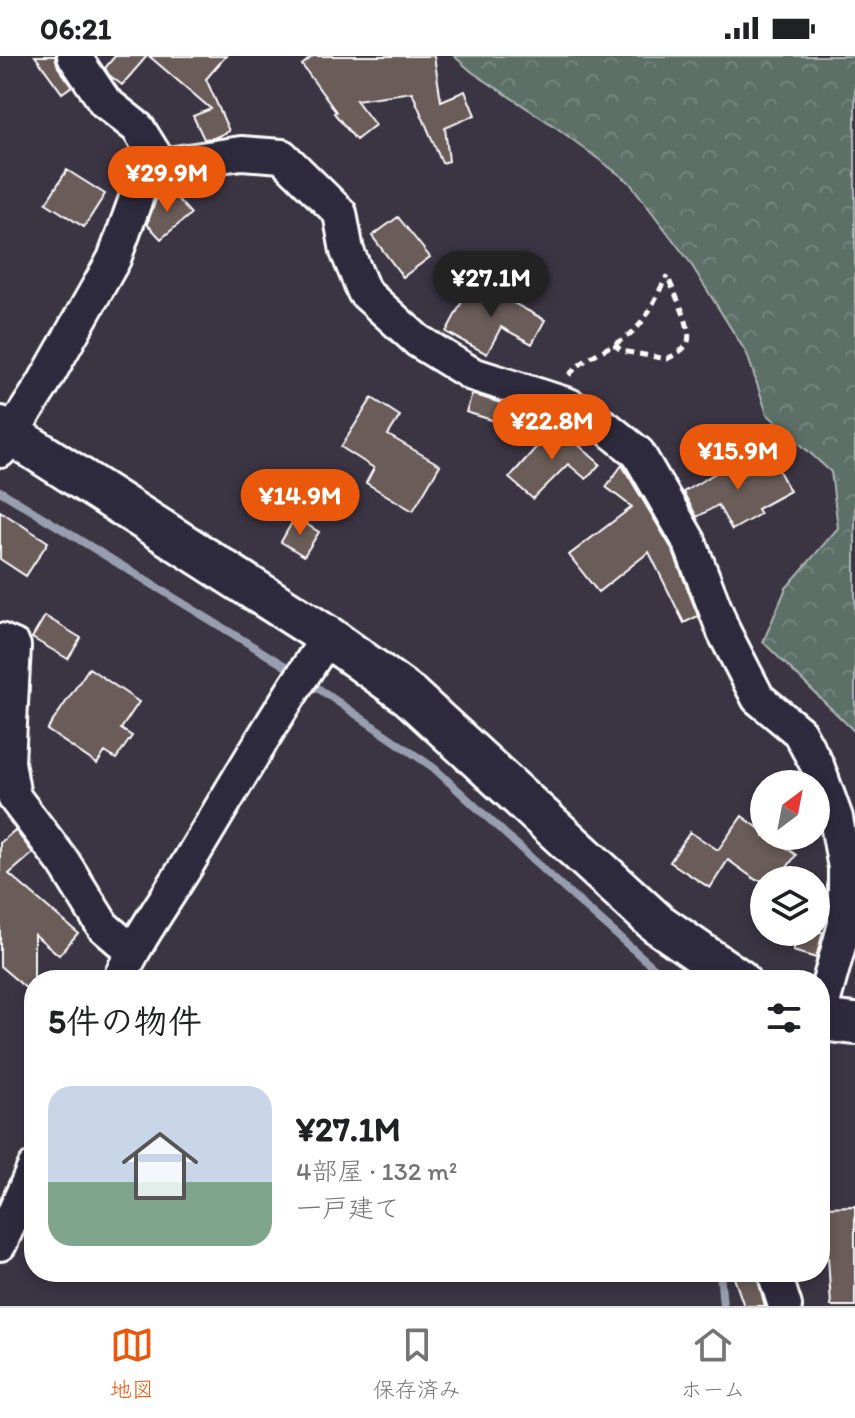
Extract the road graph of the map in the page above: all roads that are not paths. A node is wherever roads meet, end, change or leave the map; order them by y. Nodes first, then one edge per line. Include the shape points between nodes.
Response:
1 (74, 56) edge
2 (161, 165) junction
3 (4, 437) edge
4 (328, 637) junction
5 (0, 640) edge
6 (132, 951) junction
7 (123, 970) edge
8 (725, 970) edge
9 (830, 978) edge
10 (830, 1021) edge
11 (855, 1024) edge
12 (24, 1190) edge
13 (0, 1244) edge
14 (777, 1282) edge
15 (785, 1306) edge

1 - 2 street via 105,102 138,128
2 - 3 street via 139,190 114,259 42,386
2 - 9 street via 241,153 282,156 340,213 347,251 364,292 418,341 472,374 569,405 638,453 689,541 724,632 758,698 799,732 817,765 836,818 845,868 845,924
3 - 4 street
4 - 6 street
4 - 8 street via 410,696 657,923
5 - 6 street via 14,646 8,762 14,797 103,926
6 - 7 street
10 - 11 street
12 - 13 street
14 - 15 street

